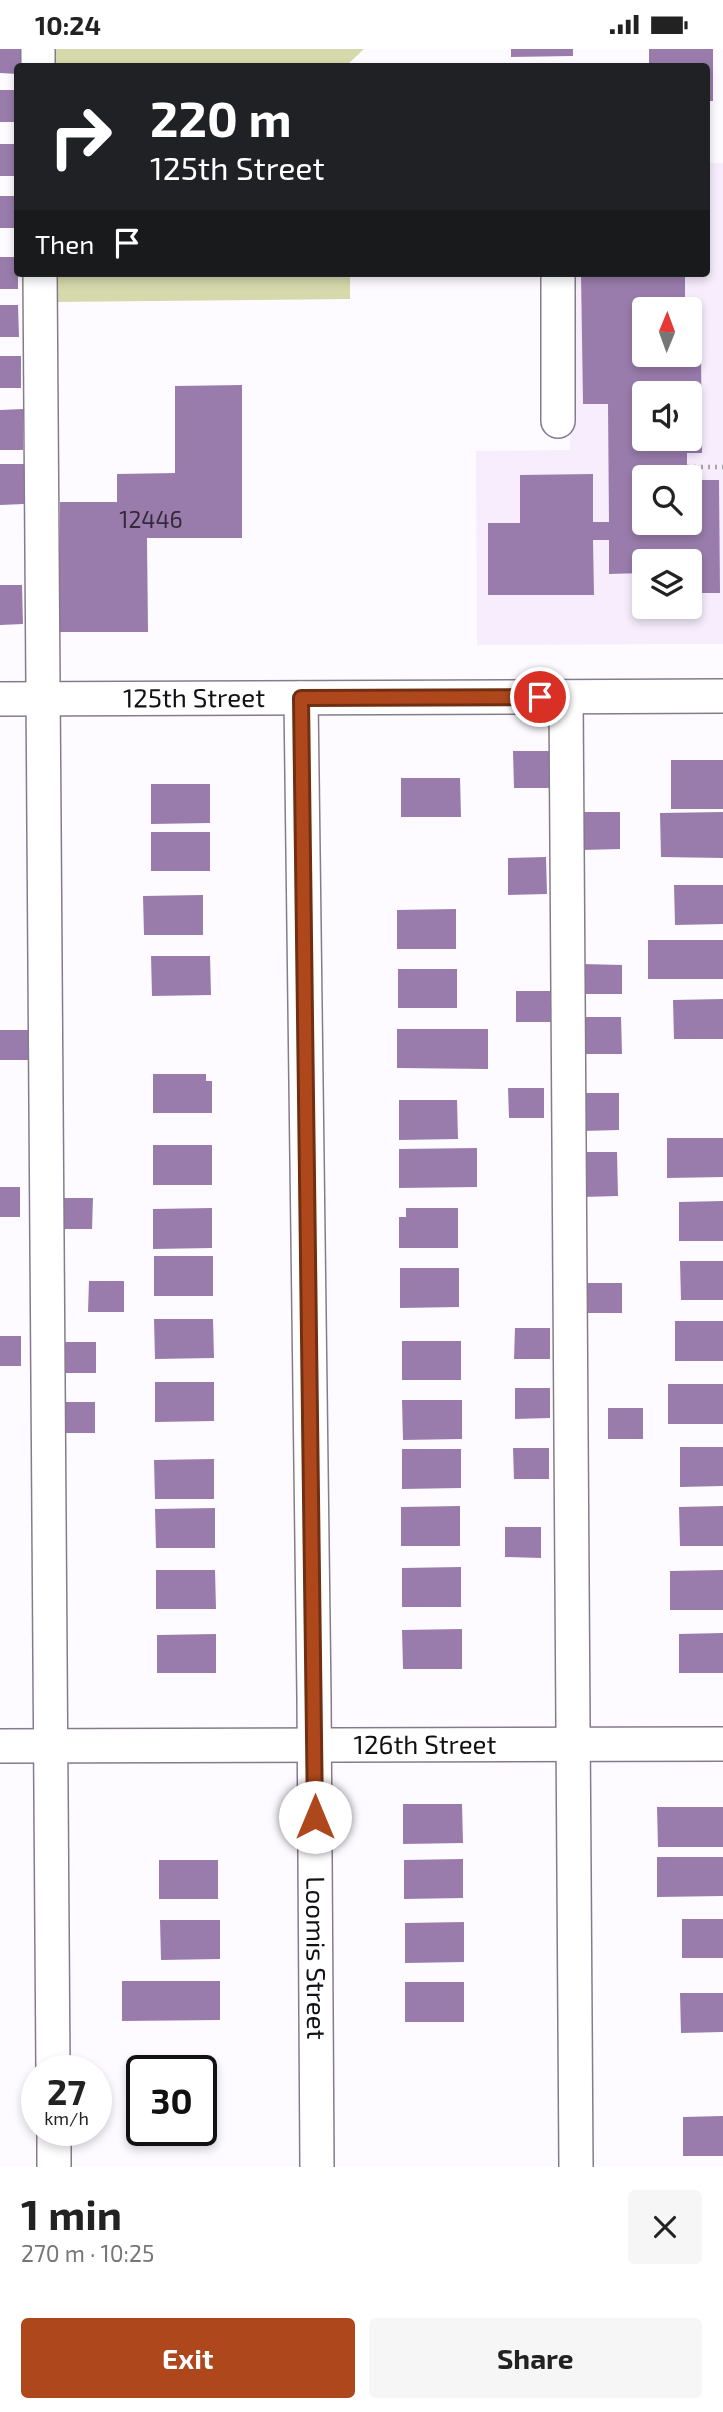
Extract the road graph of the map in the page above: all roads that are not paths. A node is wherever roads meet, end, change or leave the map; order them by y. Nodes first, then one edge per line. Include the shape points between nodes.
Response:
1 (40, 277) edge
2 (558, 277) edge
3 (558, 421) dead end
4 (723, 696) edge
5 (566, 697) junction
6 (301, 698) junction
7 (0, 699) edge
8 (43, 699) junction
9 (573, 1744) junction
10 (723, 1744) edge
11 (315, 1745) junction
12 (0, 1746) edge
13 (51, 1746) junction
14 (53, 2055) edge
15 (54, 2146) edge
16 (54, 2167) edge
17 (317, 2167) edge
18 (576, 2167) edge

1 - 8 street
2 - 3 street
4 - 5 street, 125th Street
5 - 6 street, 125th Street
5 - 9 street
6 - 8 street, 125th Street
6 - 11 street, Loomis Street
7 - 8 street, 125th Street
8 - 13 street
9 - 10 street, 126th Street
9 - 11 street, 126th Street
9 - 18 street
11 - 13 street, 126th Street
11 - 17 street, Loomis Street
12 - 13 street, 126th Street
13 - 14 street
15 - 16 street

